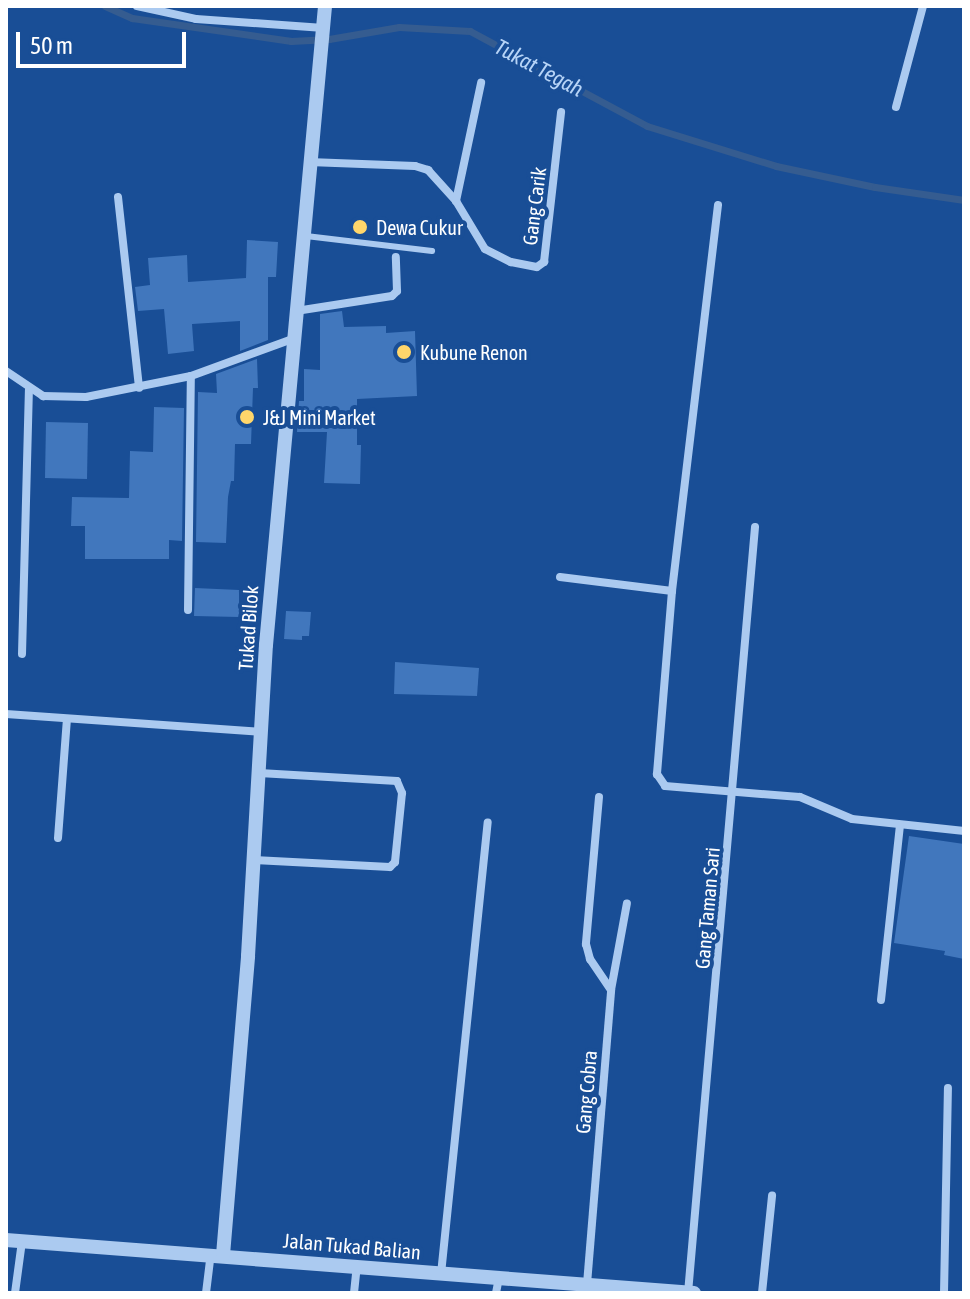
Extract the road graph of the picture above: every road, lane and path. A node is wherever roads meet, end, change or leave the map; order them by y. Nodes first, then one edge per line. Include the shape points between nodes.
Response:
1 (137, 6) edge
2 (325, 6) edge
3 (923, 6) edge
4 (323, 32) junction
5 (481, 83) dead end
6 (896, 107) dead end
7 (561, 112) dead end
8 (309, 162) junction
9 (118, 197) dead end
10 (456, 201) junction
11 (718, 205) dead end
12 (303, 236) junction
13 (432, 251) dead end
14 (396, 257) dead end
15 (296, 311) junction
16 (292, 339) junction
17 (8, 376) edge
18 (191, 376) junction
19 (139, 388) junction
20 (29, 390) junction
21 (755, 527) dead end
22 (560, 577) dead end
23 (672, 591) junction
24 (188, 610) dead end
25 (22, 654) dead end
26 (6, 714) edge
27 (67, 719) junction
28 (261, 732) junction
29 (259, 773) junction
30 (734, 791) junction
31 (599, 797) dead end
32 (488, 822) dead end
33 (900, 825) junction
34 (964, 831) edge
35 (58, 838) dead end
36 (253, 860) junction
37 (627, 903) dead end
38 (611, 990) junction
39 (881, 1000) dead end
40 (948, 1088) dead end
41 (772, 1196) dead end
42 (6, 1240) edge
43 (22, 1241) junction
44 (217, 1254) junction
45 (357, 1266) junction
46 (441, 1274) junction
47 (499, 1278) junction
48 (587, 1284) junction
49 (559, 1288) edge
50 (15, 1293) edge
51 (206, 1293) edge
52 (354, 1293) edge
53 (496, 1293) edge
54 (688, 1293) edge
55 (694, 1293) edge
56 (762, 1293) edge
57 (944, 1293) edge

1 - 4 street via 196,19
2 - 4 street, Tukad Bilok
3 - 6 street
4 - 8 street, Tukad Bilok
5 - 10 street
7 - 10 street, Gang Carik via 542,266 490,253
8 - 10 street, Gang Carik via 422,168 433,173
8 - 12 street, Tukad Bilok
9 - 19 street
11 - 23 street
12 - 13 lane
12 - 15 street, Tukad Bilok
14 - 15 street via 397,291 392,296
15 - 16 street, Tukad Bilok
16 - 18 street
16 - 28 street, Tukad Bilok
17 - 20 street
18 - 19 street
18 - 24 street
19 - 20 street via 60,399
20 - 25 street
21 - 30 street, Gang Taman Sari
22 - 23 street
23 - 30 street via 657,774 665,786
26 - 27 street
27 - 28 street
27 - 35 street
28 - 29 street, Tukad Bilok
29 - 36 street, Tukad Bilok
29 - 36 street via 397,781 402,793 395,862 390,867
30 - 33 street via 800,797 852,819
30 - 54 street, Gang Taman Sari
31 - 38 street via 586,944
32 - 46 street
33 - 34 street
33 - 39 street
36 - 44 street, Tukad Bilok
37 - 38 street, Gang Cobra
38 - 48 street, Gang Cobra
40 - 57 street
41 - 56 street
42 - 43 street, Jalan Tukad Balian
43 - 44 street, Jalan Tukad Balian
43 - 50 street
44 - 45 street, Jalan Tukad Balian
44 - 51 street
45 - 46 street, Jalan Tukad Balian
45 - 52 street
46 - 47 street, Jalan Tukad Balian
47 - 49 street, Jalan Tukad Balian
47 - 53 street
48 - 49 street, Jalan Tukad Balian
48 - 54 street, Jalan Tukad Balian
54 - 55 street, Jalan Tukad Balian

